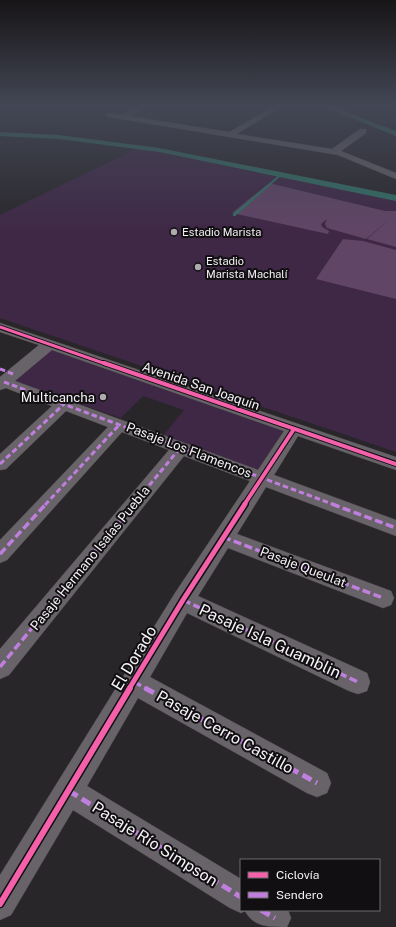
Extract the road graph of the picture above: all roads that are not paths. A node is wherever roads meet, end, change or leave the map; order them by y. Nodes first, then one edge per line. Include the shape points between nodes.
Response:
1 (317, 149) edge
2 (338, 149) edge
3 (334, 152) junction
4 (396, 176) edge
5 (0, 327) edge
6 (50, 344) junction
7 (4, 377) edge
8 (64, 404) junction
9 (120, 424) junction
10 (294, 429) junction
11 (180, 448) junction
12 (0, 464) edge
13 (396, 464) edge
14 (263, 479) junction
15 (396, 528) edge
16 (223, 537) junction
17 (0, 554) edge
18 (382, 598) dead end
19 (183, 600) junction
20 (0, 667) edge
21 (134, 682) junction
22 (358, 682) dead end
23 (317, 782) dead end
24 (69, 791) junction
25 (240, 897) edge
26 (0, 904) edge

1 - 3 street
2 - 3 street
3 - 4 street
5 - 6 street, Avenida San Joaquín
6 - 7 street
6 - 10 street, Avenida San Joaquín
7 - 8 street, Pasaje Los Flamencos
8 - 9 street, Pasaje Los Flamencos
8 - 12 street
9 - 11 street, Pasaje Los Flamencos
9 - 17 street
10 - 13 street, Avenida San Joaquín
10 - 14 street, El Dorado
11 - 14 street, Pasaje Los Flamencos
11 - 20 street, Pasaje Hermano Isaías Puebla
14 - 15 street, Pasaje Los Flamencos
14 - 16 street, El Dorado
16 - 18 street, Pasaje Queulat
16 - 19 street, El Dorado
19 - 21 street, El Dorado
19 - 22 street, Pasaje Isla Guamblin
21 - 23 street, Pasaje Cerro Castillo
21 - 24 street, El Dorado
24 - 25 street, Pasaje Río Simpson
24 - 26 street, El Dorado

